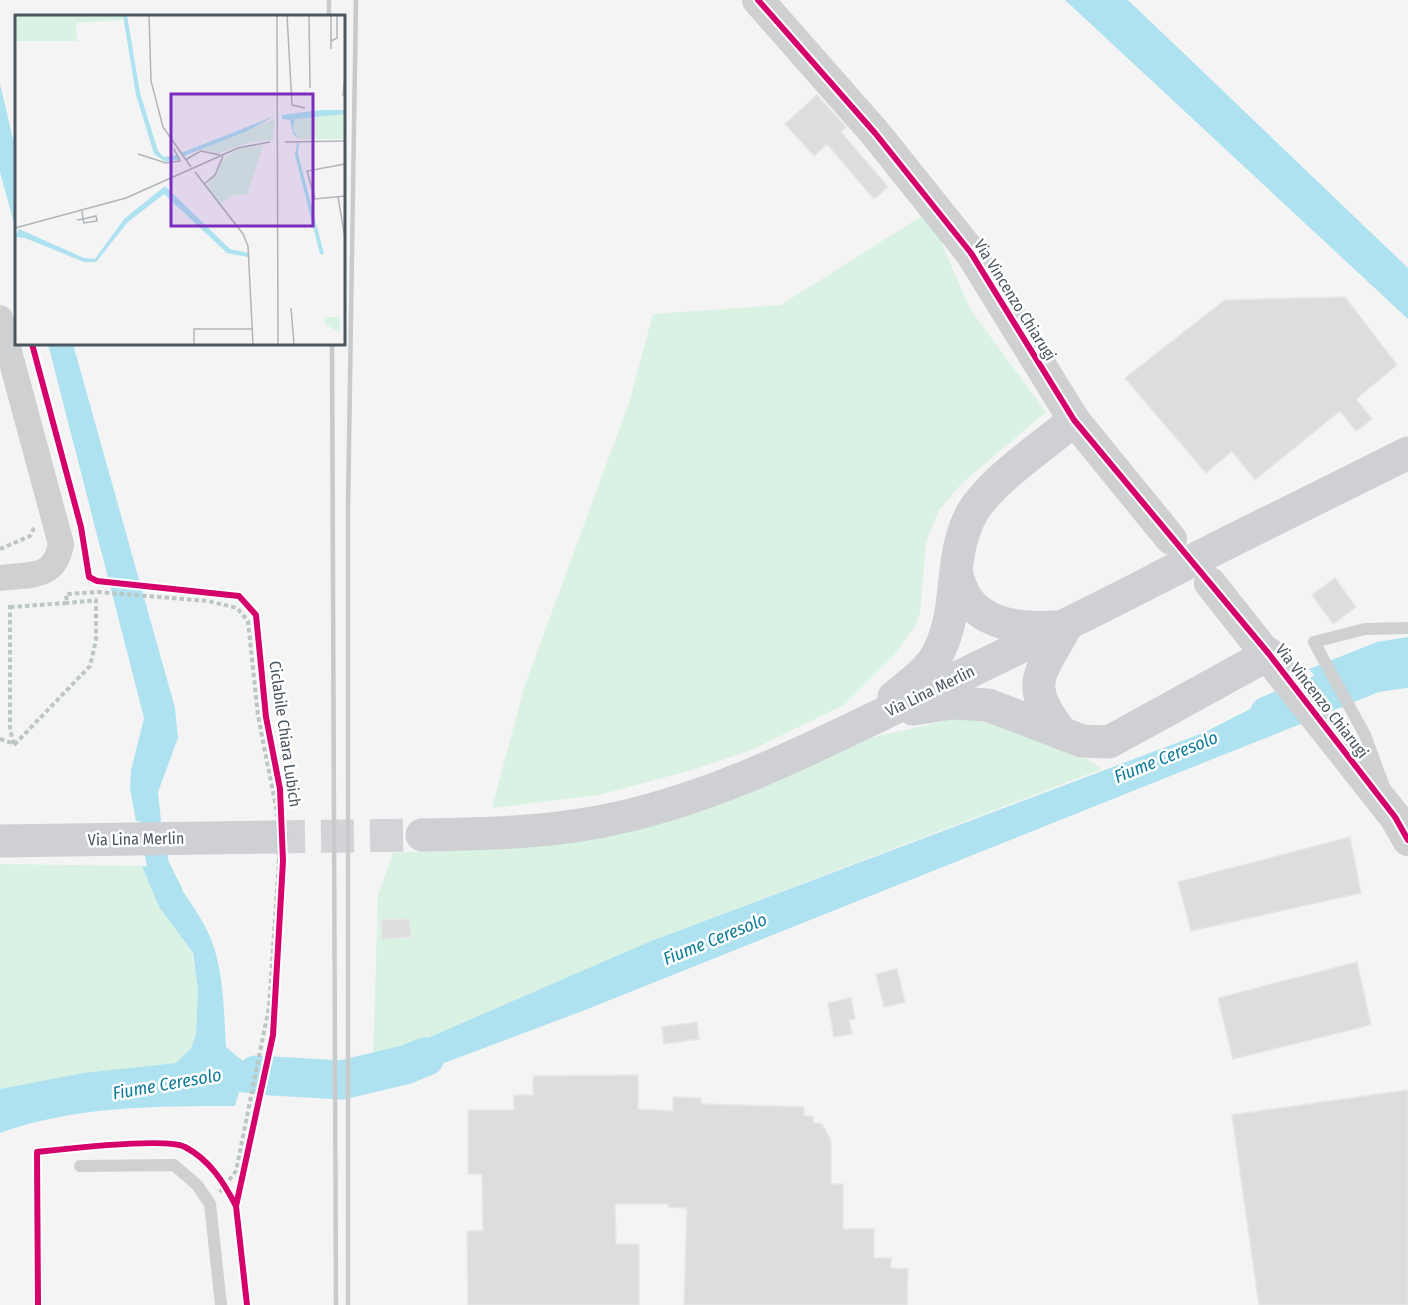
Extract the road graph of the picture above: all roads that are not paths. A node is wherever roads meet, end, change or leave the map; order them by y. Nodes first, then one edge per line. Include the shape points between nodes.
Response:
1 (758, 0) edge
2 (0, 318) edge
3 (1074, 420) junction
4 (1408, 453) edge
5 (1171, 539) dead end
6 (956, 573) junction
7 (0, 578) edge
8 (1210, 583) dead end
9 (1066, 626) junction
10 (1408, 628) edge
11 (1269, 654) junction
12 (860, 725) junction
13 (1061, 732) junction
14 (1352, 739) junction
15 (1402, 828) edge
16 (422, 835) tunnel mouth
17 (279, 837) tunnel mouth
18 (0, 841) edge
19 (80, 1166) dead end
20 (221, 1305) edge

1 - 3 street, Via Vincenzo Chiarugi via 875,133 971,253
2 - 7 street via 61,544 50,569
3 - 5 street, Via Vincenzo Chiarugi
3 - 6 main road via 997,485 973,512 958,548
4 - 9 main road, Via Lina Merlin, bridge
6 - 9 main road via 967,599 986,616 1009,626
6 - 12 main road via 951,616 939,652 921,674
8 - 11 street, Via Vincenzo Chiarugi
9 - 12 main road, Via Lina Merlin
9 - 13 main road via 1037,690 1042,708
10 - 14 lane via 1365,629 1314,642
11 - 13 main road via 1109,741 1082,741
11 - 14 street, Via Vincenzo Chiarugi
12 - 13 main road via 920,707 953,703 988,705
12 - 16 main road, Via Lina Merlin via 746,778 621,817 549,830
14 - 15 street, Via Vincenzo Chiarugi
17 - 18 main road, Via Lina Merlin
19 - 20 lane via 174,1165 197,1185 210,1204

